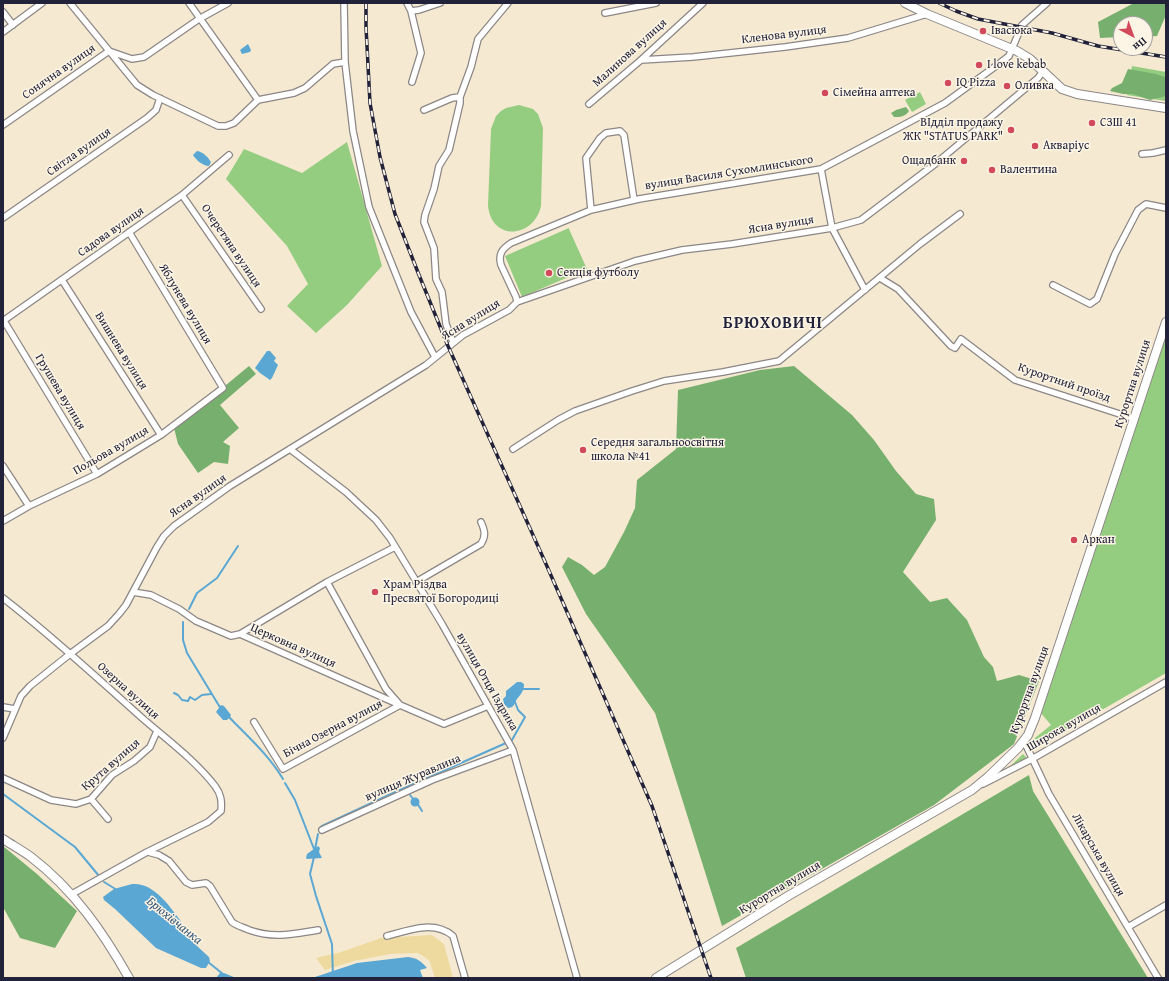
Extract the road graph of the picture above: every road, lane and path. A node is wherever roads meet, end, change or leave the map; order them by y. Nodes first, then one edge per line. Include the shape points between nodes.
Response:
1 (42, 3) edge
2 (70, 3) edge
3 (189, 3) edge
4 (228, 3) edge
5 (344, 3) edge
6 (407, 3) edge
7 (440, 3) edge
8 (508, 3) edge
9 (656, 3) edge
10 (703, 3) edge
11 (905, 3) edge
12 (1047, 3) edge
13 (411, 11) junction
14 (3, 12) edge
15 (605, 13) dead end
16 (927, 14) junction
17 (200, 19) junction
18 (13, 25) junction
19 (3, 32) edge
20 (1013, 49) junction
21 (109, 51) junction
22 (641, 60) junction
23 (345, 62) junction
24 (1043, 71) junction
25 (412, 82) dead end
26 (460, 97) junction
27 (160, 98) junction
28 (258, 100) junction
29 (589, 104) dead end
30 (1166, 108) edge
31 (424, 110) dead end
32 (3, 125) edge
33 (1166, 150) edge
34 (1142, 154) dead end
35 (229, 155) dead end
36 (822, 169) junction
37 (182, 194) junction
38 (634, 200) junction
39 (1166, 208) edge
40 (591, 210) junction
41 (960, 214) dead end
42 (3, 218) edge
43 (832, 228) junction
44 (129, 232) junction
45 (880, 278) junction
46 (62, 280) junction
47 (1053, 285) dead end
48 (865, 290) junction
49 (517, 302) junction
50 (261, 309) dead end
51 (3, 321) edge
52 (1166, 322) edge
53 (453, 342) junction
54 (435, 357) junction
55 (223, 388) joint
56 (1135, 419) junction
57 (161, 434) junction
58 (290, 449) junction
59 (513, 449) dead end
60 (3, 466) edge
61 (97, 474) junction
62 (29, 506) junction
63 (3, 521) edge
64 (481, 522) dead end
65 (395, 547) junction
66 (327, 582) junction
67 (416, 582) junction
68 (133, 592) junction
69 (3, 598) edge
70 (240, 634) junction
71 (70, 654) junction
72 (1166, 682) edge
73 (400, 706) junction
74 (488, 706) junction
75 (3, 707) edge
76 (15, 709) junction
77 (254, 722) dead end
78 (157, 731) junction
79 (3, 738) edge
80 (1024, 741) junction
81 (513, 750) junction
82 (1032, 759) junction
83 (3, 778) edge
84 (972, 790) junction
85 (91, 799) junction
86 (108, 819) dead end
87 (322, 830) dead end
88 (3, 839) edge
89 (148, 852) junction
90 (72, 894) junction
91 (1166, 905) edge
92 (1128, 927) junction
93 (318, 930) dead end
94 (387, 936) dead end
95 (130, 978) edge
96 (465, 978) edge
97 (577, 978) edge
98 (656, 978) edge
99 (1158, 978) edge

1 - 18 street
2 - 21 street
3 - 17 street
4 - 17 street
5 - 23 street
6 - 13 street
7 - 13 street
8 - 26 street via 478,39
9 - 15 street
10 - 22 street, Малинова вулиця
11 - 16 main road
12 - 20 street via 1022,25
13 - 25 street via 421,54
14 - 18 street
16 - 20 main road
16 - 22 street, Кленова вулиця via 848,38 784,47
17 - 21 street via 144,57 132,59
17 - 28 street
18 - 19 street
20 - 24 main road via 1026,56
20 - 36 street, вулиця Василя Сухомлинського via 1005,60 951,99
21 - 27 street via 137,85
21 - 32 street, Сонячна вулиця
22 - 29 street, Малинова вулиця
23 - 28 street via 333,64 305,88 294,93
23 - 54 street via 353,131 369,207 411,312
24 - 30 main road via 1062,89 1077,94
24 - 43 street, Ясна вулиця via 951,152 861,220
26 - 31 street
26 - 53 street via 449,150 439,166 424,222 434,248 436,279 442,292 446,324
27 - 28 street via 218,126 234,124
27 - 42 street, Світла вулиця via 156,110 147,118
33 - 34 street
35 - 37 street, Садова вулиця
36 - 38 street, вулиця Василя Сухомлинського
36 - 43 street
37 - 44 street, Садова вулиця
37 - 50 street, Очеретяна вулиця
38 - 40 street, вулиця Василя Сухомлинського
38 - 40 street via 624,135 620,131 606,133 586,158
39 - 47 street via 1146,204 1138,210 1094,302 1090,304
40 - 49 street, вулиця Василя Сухомлинського via 504,248 500,255 501,265
41 - 45 street
43 - 48 street
43 - 49 street, Ясна вулиця via 682,250 635,261
44 - 46 street, Садова вулиця
44 - 55 street, Яблунева вулиця
45 - 48 street
45 - 56 street, Курортний проїзд via 898,289 951,346 955,348 961,339 1016,380
46 - 51 street, Садова вулиця
46 - 57 street, Вишнева вулиця
48 - 59 street via 779,361 664,381 614,396 558,420
49 - 53 street, Ясна вулиця via 509,310
51 - 61 street, Грушева вулиця
52 - 56 main road, Курортна вулиця
53 - 54 street, Ясна вулиця
54 - 58 street, Ясна вулиця
55 - 57 street, Польова вулиця
56 - 80 main road, Курортна вулиця via 1035,718
57 - 61 street, Польова вулиця
58 - 65 street, вулиця Отця Іздрика via 346,492 376,520
58 - 68 street, Ясна вулиця via 230,486 174,526 157,547
60 - 62 street
61 - 62 street, Польова вулиця
62 - 63 street, Польова вулиця
64 - 67 street via 485,538 481,544
65 - 66 street
65 - 67 street, вулиця Отця Іздрика
66 - 70 street
66 - 73 street via 386,689
67 - 74 street, вулиця Отця Іздрика
68 - 70 street, Церковна вулиця via 152,595 196,621 231,636
68 - 71 street, Ясна вулиця via 126,605 108,626
69 - 71 street, Озерна вулиця
70 - 73 street, Церковна вулиця
71 - 76 street, Ясна вулиця via 30,686 21,696
71 - 78 street, Озерна вулиця
72 - 82 street, Широка вулиця
73 - 74 street, Церковна вулиця via 444,724
73 - 77 street, Бічна Озерна вулиця via 283,769
74 - 81 street, вулиця Отця Іздрика
75 - 76 street
76 - 79 street, Ясна вулиця
78 - 85 street, Крута вулиця via 150,747 112,775
78 - 89 street, Озерна вулиця via 175,744 204,772 222,799 221,811 208,822
80 - 82 street, Лікарська вулиця
80 - 84 main road, Курортна вулиця
81 - 87 street, вулиця Журавлина via 432,780
81 - 97 street, вулиця Отця Іздрика
82 - 84 street, Широка вулиця
82 - 92 street, Лікарська вулиця via 1049,794
83 - 85 street, Крута вулиця via 60,803 76,804
84 - 98 main road, Курортна вулиця via 788,896
85 - 86 street
88 - 90 main road via 31,857
89 - 90 street
89 - 93 street via 169,861 186,882 192,885 206,883 210,886 236,925 276,936
90 - 95 main road via 109,943
91 - 92 street
92 - 99 street, Лікарська вулиця
94 - 96 street via 434,927 448,932 453,936

